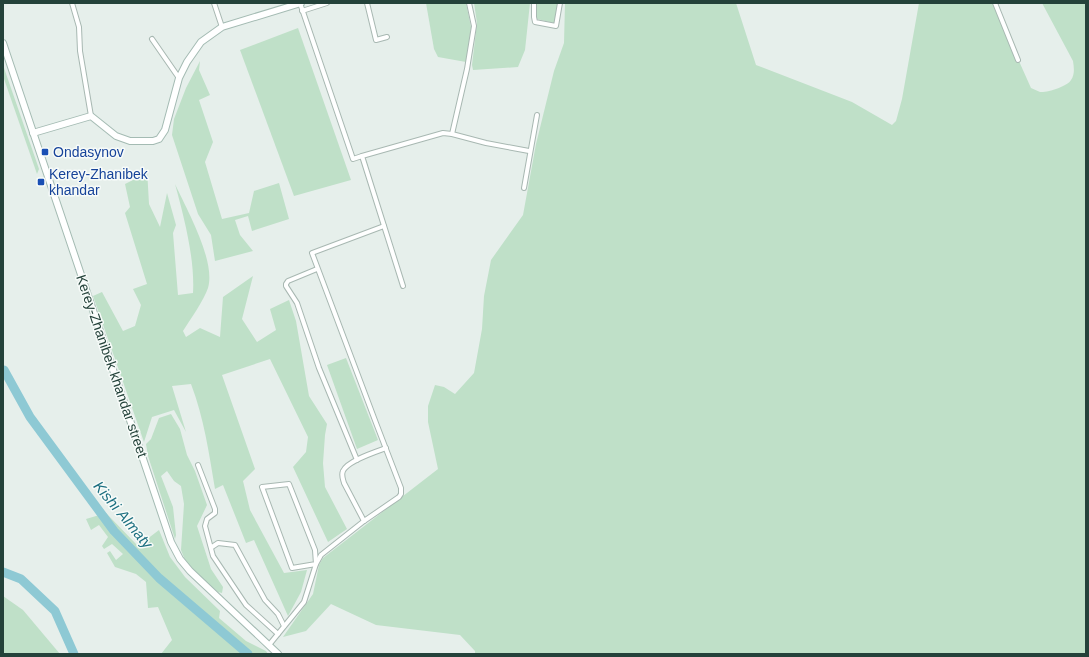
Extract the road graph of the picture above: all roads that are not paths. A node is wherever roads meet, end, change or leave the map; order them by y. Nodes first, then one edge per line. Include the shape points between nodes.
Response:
1 (72, 3) edge
2 (214, 3) edge
3 (300, 3) edge
4 (327, 3) edge
5 (367, 3) edge
6 (469, 3) edge
7 (534, 3) edge
8 (560, 3) edge
9 (995, 3) edge
10 (302, 11) junction
11 (222, 27) junction
12 (387, 37) dead end
13 (152, 39) dead end
14 (3, 43) edge
15 (1018, 60) dead end
16 (179, 78) junction
17 (537, 115) dead end
18 (90, 116) junction
19 (33, 133) junction
20 (452, 134) junction
21 (530, 151) junction
22 (362, 156) junction
23 (524, 188) dead end
24 (384, 226) junction
25 (317, 269) junction
26 (403, 286) dead end
27 (386, 448) junction
28 (357, 460) junction
29 (198, 465) dead end
30 (364, 521) junction
31 (212, 547) junction
32 (316, 564) junction
33 (284, 626) junction
34 (278, 634) junction
35 (269, 645) junction
36 (278, 654) edge

1 - 18 street via 79,27
2 - 11 street
3 - 10 street
3 - 11 main road
4 - 10 street
5 - 12 street via 376,40
6 - 20 street via 474,26
7 - 8 street via 535,22 556,26
9 - 15 street
10 - 22 street via 352,159
11 - 16 main road via 202,42
13 - 16 street
14 - 19 main road, Kerey-Zhanibek khandar street
16 - 18 main road via 165,130 159,139 153,142 130,141 116,136
17 - 21 street
18 - 19 main road
19 - 35 main road, Kerey-Zhanibek khandar street via 171,542 190,571
20 - 21 street
20 - 22 street via 443,133
21 - 23 street
22 - 24 street
24 - 25 street via 312,253
24 - 26 street
25 - 27 street
25 - 28 street via 288,281 286,286 296,303 319,368
27 - 28 street
27 - 30 street via 401,494 391,504
28 - 30 street via 348,464 342,477
29 - 31 street via 215,509 215,513 207,519 205,526
30 - 32 street via 321,555
31 - 33 street via 218,543 235,545 265,600 278,614
31 - 34 street via 213,556 246,605
32 - 32 street via 315,550 290,484 262,487 292,568
32 - 33 street via 304,602
33 - 34 street
34 - 35 street
35 - 36 main road, Kerey-Zhanibek khandar street

